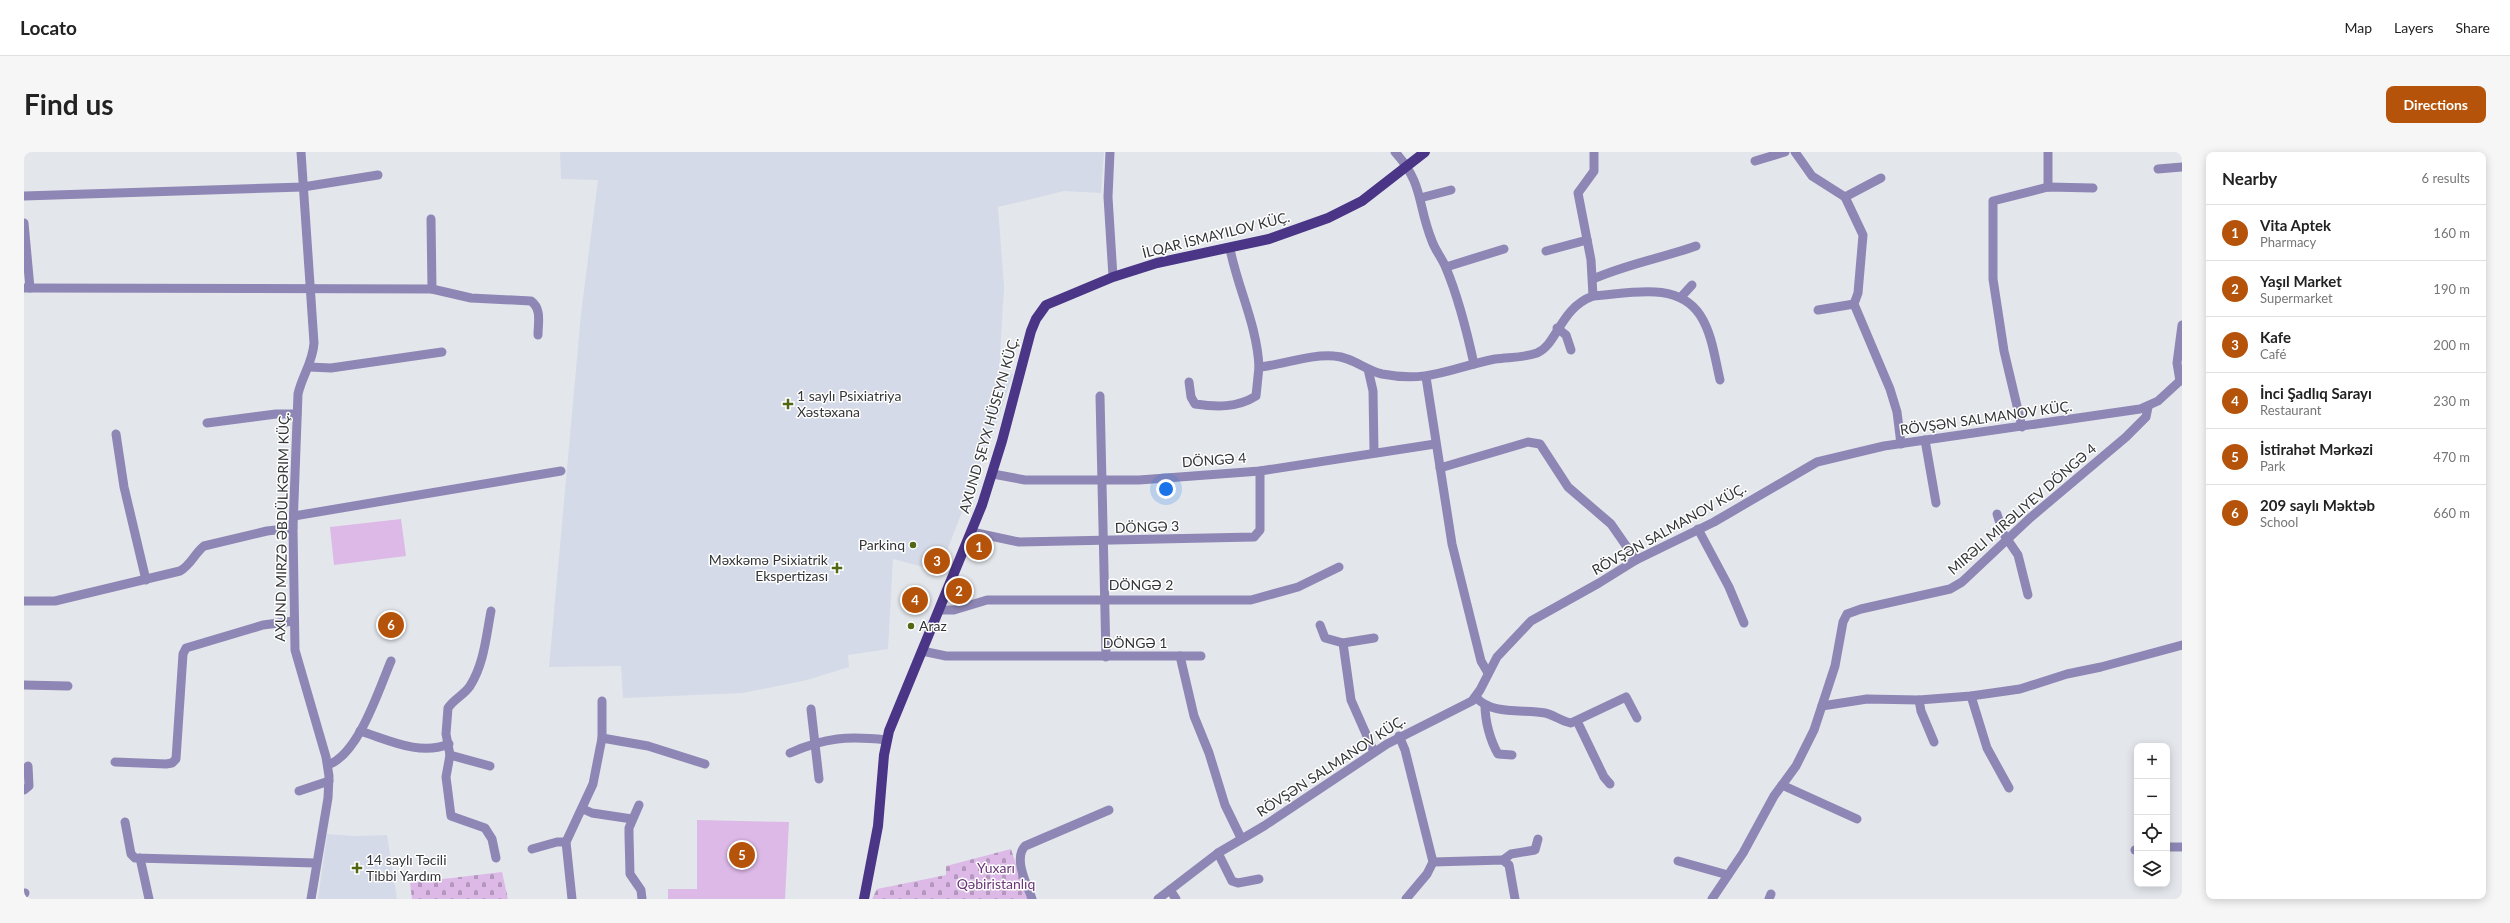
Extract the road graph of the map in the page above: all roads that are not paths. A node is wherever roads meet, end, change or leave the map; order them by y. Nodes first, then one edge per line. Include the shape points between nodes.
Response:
1 (302, 152) edge
2 (1110, 152) edge
3 (1395, 152) edge
4 (1425, 152) edge
5 (1594, 152) edge
6 (1785, 152) edge
7 (1795, 152) edge
8 (2048, 152) edge
9 (1755, 161) dead end
10 (1407, 165) junction
11 (2182, 167) edge
12 (2158, 169) dead end
13 (378, 175) dead end
14 (1881, 178) dead end
15 (2048, 187) junction
16 (303, 188) junction
17 (2093, 188) dead end
18 (1451, 190) dead end
19 (24, 196) edge
20 (1844, 197) junction
21 (1420, 198) junction
22 (431, 219) dead end
23 (24, 222) edge
24 (1587, 240) junction
25 (1696, 246) dead end
26 (1230, 248) junction
27 (1504, 250) dead end
28 (1546, 250) dead end
29 (1446, 267) junction
30 (1113, 277) junction
31 (1593, 279) junction
32 (1692, 285) dead end
33 (27, 288) edge
34 (310, 288) junction
35 (432, 288) junction
36 (1593, 296) junction
37 (1681, 297) junction
38 (1854, 304) junction
39 (1818, 310) dead end
40 (2182, 325) edge
41 (1557, 328) junction
42 (538, 335) dead end
43 (1571, 350) dead end
44 (442, 352) dead end
45 (1474, 364) junction
46 (309, 367) junction
47 (1259, 367) junction
48 (1368, 369) junction
49 (1426, 377) junction
50 (1720, 380) dead end
51 (2181, 380) edge
52 (1189, 382) dead end
53 (1100, 396) dead end
54 (2148, 407) junction
55 (297, 414) junction
56 (207, 423) dead end
57 (2022, 427) junction
58 (116, 434) dead end
59 (1925, 440) junction
60 (1435, 444) junction
61 (1901, 444) junction
62 (1374, 452) junction
63 (1440, 468) junction
64 (561, 471) dead end
65 (1260, 471) junction
66 (993, 474) junction
67 (1101, 481) junction
68 (1936, 503) dead end
69 (1997, 514) dead end
70 (294, 516) junction
71 (293, 528) junction
72 (1698, 529) junction
73 (972, 532) junction
74 (2008, 539) junction
75 (1103, 542) junction
76 (1636, 560) junction
77 (1339, 567) dead end
78 (146, 580) junction
79 (2028, 595) dead end
80 (1104, 600) junction
81 (24, 601) edge
82 (939, 610) junction
83 (490, 611) dead end
84 (294, 621) junction
85 (1744, 623) dead end
86 (1320, 625) dead end
87 (1374, 638) dead end
88 (1343, 643) junction
89 (2182, 645) edge
90 (922, 651) junction
91 (1180, 656) junction
92 (1201, 656) dead end
93 (1106, 657) junction
94 (391, 661) dead end
95 (1488, 673) junction
96 (24, 685) edge
97 (68, 686) dead end
98 (1971, 696) junction
99 (1476, 697) junction
100 (1919, 700) junction
101 (602, 701) dead end
102 (1485, 705) junction
103 (1822, 706) junction
104 (811, 709) dead end
105 (1636, 718) dead end
106 (1577, 722) junction
107 (360, 731) junction
108 (1399, 736) junction
109 (602, 738) junction
110 (887, 740) junction
111 (816, 742) junction
112 (1934, 742) dead end
113 (449, 744) junction
114 (1374, 752) junction
115 (790, 753) dead end
116 (450, 755) junction
117 (1512, 755) dead end
118 (115, 762) dead end
119 (705, 764) dead end
120 (328, 765) junction
121 (28, 766) dead end
122 (490, 766) dead end
123 (819, 779) dead end
124 (329, 781) junction
125 (1610, 784) dead end
126 (1782, 785) junction
127 (2009, 788) dead end
128 (24, 790) edge
129 (299, 790) dead end
130 (639, 805) dead end
131 (583, 809) junction
132 (1109, 810) dead end
133 (632, 819) junction
134 (1857, 819) dead end
135 (125, 822) dead end
136 (1241, 838) junction
137 (1538, 839) dead end
138 (566, 842) junction
139 (2170, 847) edge
140 (2182, 847) edge
141 (532, 849) dead end
142 (1218, 853) junction
143 (140, 858) junction
144 (496, 858) dead end
145 (1503, 860) junction
146 (1678, 861) dead end
147 (1433, 862) junction
148 (316, 863) junction
149 (1728, 875) junction
150 (1259, 879) dead end
151 (1170, 890) junction
152 (149, 899) edge
153 (311, 899) edge
154 (572, 899) edge
155 (642, 899) edge
156 (864, 899) edge
157 (1032, 899) edge
158 (1158, 899) edge
159 (1176, 899) edge
160 (1406, 899) edge
161 (1515, 899) edge
162 (1712, 899) edge

1 - 16 street, AXUND MIRZƏ ƏBDÜLKƏRIM KÜÇ.
2 - 30 street via 1108,197
3 - 10 street
4 - 10 main road, AXUND ŞEYX HÜSEYN KÜÇ.
5 - 24 street via 1594,171 1578,193
6 - 9 street
7 - 20 street via 1812,176
8 - 15 street
10 - 21 street via 1417,183
10 - 26 main road, AXUND ŞEYX HÜSEYN KÜÇ. via 1362,201 1346,210 1288,234
11 - 12 street
13 - 16 street
14 - 20 street
15 - 17 street
15 - 57 street via 1998,199 1992,207 1993,279 2004,351
16 - 19 street
16 - 34 street, AXUND MIRZƏ ƏBDÜLKƏRIM KÜÇ.
18 - 21 street
20 - 38 street via 1862,235 1858,292
21 - 29 street via 1431,240
22 - 35 street
23 - 33 street
24 - 28 street
24 - 31 street
25 - 31 street via 1676,254 1626,265
26 - 30 main road, AXUND ŞEYX HÜSEYN KÜÇ. via 1157,264
26 - 47 street via 1249,310 1258,347
27 - 29 street
29 - 45 street via 1459,304
30 - 66 main road, AXUND ŞEYX HÜSEYN KÜÇ. via 1064,296 1041,311 1031,331
31 - 36 street
32 - 37 street
33 - 34 street
34 - 35 street
34 - 46 street, AXUND MIRZƏ ƏBDÜLKƏRIM KÜÇ. via 314,343
35 - 42 street via 471,298 531,301 539,311
36 - 37 street via 1661,292
36 - 41 street via 1584,299 1569,312
37 - 50 street via 1700,315 1708,332
38 - 39 street
38 - 61 street via 1890,389 1897,412
40 - 51 street via 2177,363
41 - 43 street via 1566,335
41 - 45 street via 1539,352
44 - 46 street via 331,368
45 - 49 street
46 - 55 street, AXUND MIRZƏ ƏBDÜLKƏRIM KÜÇ. via 300,383
47 - 48 street via 1332,355 1351,360
47 - 52 street via 1256,396 1230,405 1219,407 1195,404 1191,397
48 - 49 street via 1397,376
48 - 62 street via 1373,391
49 - 60 street
51 - 54 street, RÖVŞƏN SALMANOV KÜÇ.
53 - 67 street
54 - 57 street, RÖVŞƏN SALMANOV KÜÇ. via 2105,416
54 - 74 street, MIRƏLI MIRƏLIYEV DÖNGƏ 4 via 2146,417 2126,437
55 - 56 street via 276,414
55 - 70 street, AXUND MIRZƏ ƏBDÜLKƏRIM KÜÇ.
57 - 59 street, RÖVŞƏN SALMANOV KÜÇ.
58 - 78 street via 124,488
59 - 61 street, RÖVŞƏN SALMANOV KÜÇ.
59 - 68 street
60 - 62 street, DÖNGƏ 4
60 - 63 street
61 - 72 street, RÖVŞƏN SALMANOV KÜÇ. via 1817,462
62 - 65 street, DÖNGƏ 4
63 - 76 street via 1528,442 1540,444 1568,486 1611,524
63 - 95 street via 1452,544 1481,661
64 - 70 street
65 - 67 street, DÖNGƏ 4
65 - 75 street, DÖNGƏ 3 via 1260,530 1254,537
66 - 67 street, DÖNGƏ 4 via 1025,480
66 - 73 main road, AXUND ŞEYX HÜSEYN KÜÇ.
67 - 75 street
69 - 74 street via 2003,533
70 - 71 street, AXUND MIRZƏ ƏBDÜLKƏRIM KÜÇ.
71 - 78 street via 267,531 204,546 189,566
71 - 84 street, AXUND MIRZƏ ƏBDÜLKƏRIM KÜÇ.
72 - 76 street, RÖVŞƏN SALMANOV KÜÇ.
72 - 85 street via 1729,587
73 - 75 street, DÖNGƏ 3 via 1019,542
73 - 82 main road, AXUND ŞEYX HÜSEYN KÜÇ.
74 - 79 street via 2015,548 2022,567
74 - 103 street, MIRƏLI MIRƏLIYEV DÖNGƏ 4 via 1971,576 1956,586 1847,614 1843,622 1835,666
75 - 80 street
76 - 95 street, RÖVŞƏN SALMANOV KÜÇ. via 1531,621 1497,657
77 - 80 street, DÖNGƏ 2 via 1298,587 1251,600
78 - 81 street via 55,601
80 - 82 street, DÖNGƏ 2 via 987,600 954,610
80 - 93 street
82 - 90 main road, AXUND ŞEYX HÜSEYN KÜÇ.
83 - 113 street via 482,659 476,674 464,693 448,708 446,734
84 - 118 street via 263,625 186,648 183,654 176,759 166,764
84 - 120 street, AXUND MIRZƏ ƏBDÜLKƏRIM KÜÇ. via 296,659
86 - 88 street via 1325,638
87 - 88 street
88 - 114 street via 1351,700
89 - 98 street via 2067,674 2033,686
90 - 93 street, DÖNGƏ 1 via 946,656
90 - 110 main road, AXUND ŞEYX HÜSEYN KÜÇ.
91 - 92 street
91 - 93 street, DÖNGƏ 1
91 - 136 street, DÖNGƏ 1 via 1194,716 1227,810
94 - 107 street
95 - 99 street, RÖVŞƏN SALMANOV KÜÇ.
96 - 97 street
98 - 100 street
98 - 127 street via 1988,748
99 - 102 street
99 - 108 street, RÖVŞƏN SALMANOV KÜÇ. via 1463,706
100 - 103 street via 1867,700
100 - 112 street
101 - 109 street
102 - 106 street via 1544,713 1571,723
102 - 117 street via 1494,747 1498,754
103 - 126 street, MIRƏLI MIRƏLIYEV DÖNGƏ 4 via 1814,730
104 - 111 street
105 - 106 street via 1626,698 1620,698
106 - 125 street via 1604,777
107 - 113 street via 429,750
107 - 120 street via 339,760
108 - 114 street, RÖVŞƏN SALMANOV KÜÇ.
108 - 147 street via 1405,750
109 - 119 street via 648,746
109 - 131 street via 593,784
110 - 111 street via 844,737
110 - 156 main road, AXUND ŞEYX HÜSEYN KÜÇ. via 878,826
111 - 115 street
111 - 123 street
113 - 116 street
114 - 136 street, RÖVŞƏN SALMANOV KÜÇ. via 1264,826
116 - 122 street
116 - 144 street via 446,777 451,816 485,828 492,839
120 - 124 street, AXUND MIRZƏ ƏBDÜLKƏRIM KÜÇ.
121 - 128 street via 29,786
124 - 129 street
124 - 148 street, AXUND MIRZƏ ƏBDÜLKƏRIM KÜÇ.
126 - 134 street
126 - 149 street, MIRƏLI MIRƏLIYEV DÖNGƏ 4
130 - 133 street
131 - 133 street via 592,813
131 - 138 street
132 - 157 street via 1025,846 1020,852 1019,859
133 - 155 street via 629,835 630,874 641,890
135 - 143 street via 131,854
136 - 142 street, RÖVŞƏN SALMANOV KÜÇ.
137 - 145 street via 1535,850 1511,854
138 - 141 street
138 - 154 street
139 - 140 street
142 - 150 street via 1232,881 1238,883
142 - 151 street, RÖVŞƏN SALMANOV KÜÇ.
143 - 148 street
143 - 152 street
145 - 147 street
145 - 161 street via 1509,865
146 - 149 street
147 - 160 street via 1427,874
148 - 153 street, AXUND MIRZƏ ƏBDÜLKƏRIM KÜÇ.
149 - 162 street, MIRƏLI MIRƏLIYEV DÖNGƏ 4
151 - 158 street, RÖVŞƏN SALMANOV KÜÇ.
151 - 159 street

